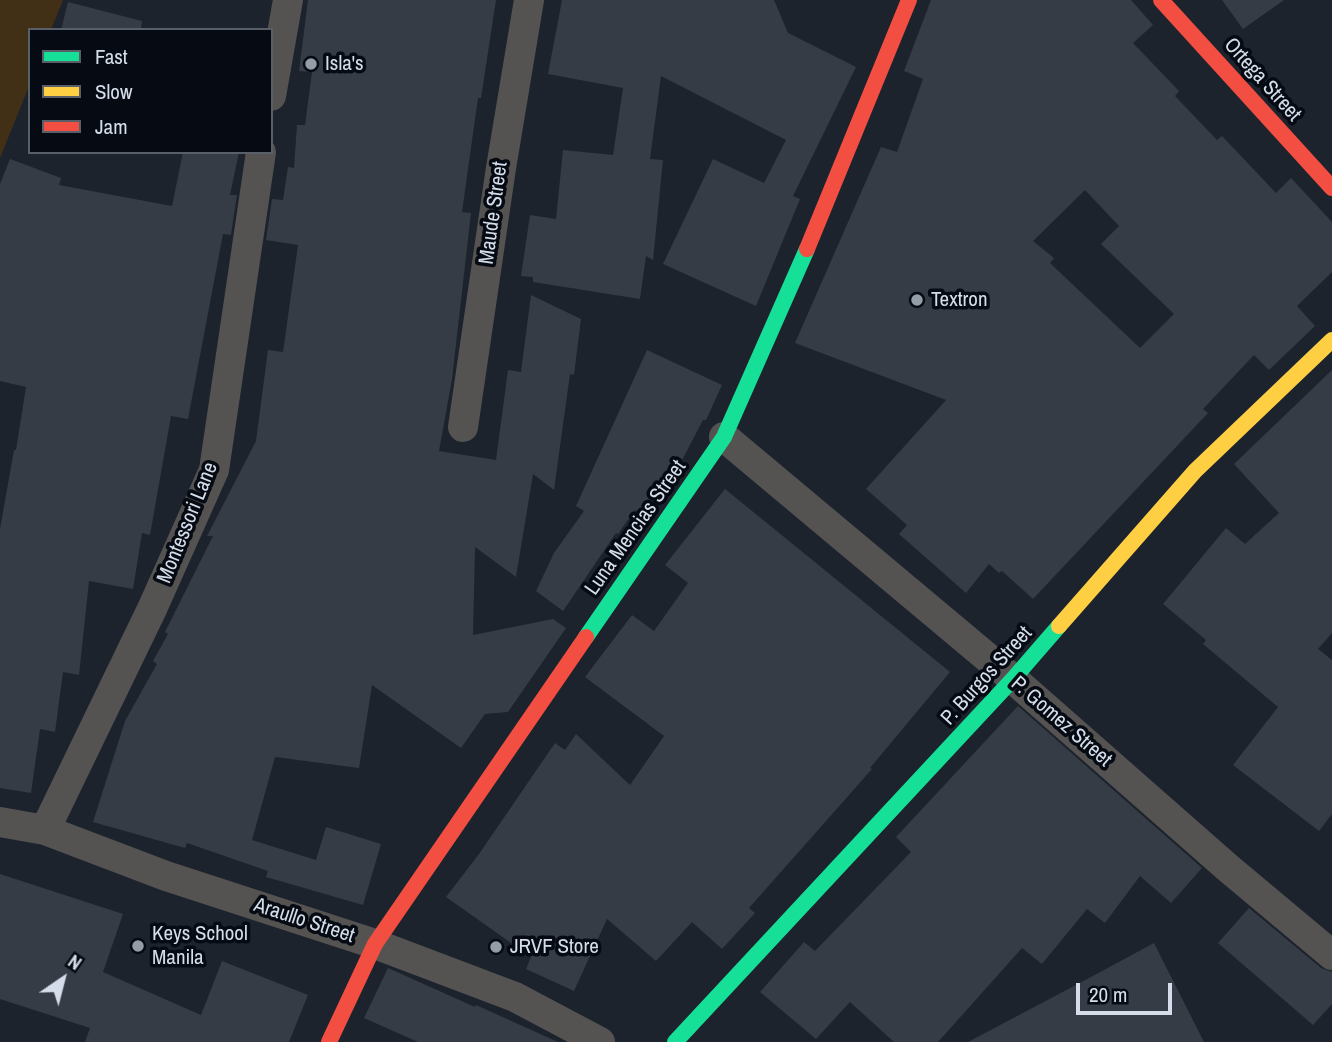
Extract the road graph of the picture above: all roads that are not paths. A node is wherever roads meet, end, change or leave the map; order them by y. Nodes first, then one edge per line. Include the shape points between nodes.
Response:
1 (288, 0) edge
2 (528, 0) edge
3 (909, 0) edge
4 (1161, 0) edge
5 (273, 85) edge
6 (261, 154) edge
7 (1332, 188) edge
8 (1332, 340) edge
9 (463, 427) dead end
10 (724, 437) junction
11 (1013, 679) junction
12 (0, 822) edge
13 (45, 830) junction
14 (374, 944) junction
15 (1332, 955) edge
16 (329, 1042) edge
17 (600, 1042) edge
18 (675, 1042) edge

1 - 5 street
2 - 9 street, Maude Street
3 - 10 street, Luna Mencias Street
4 - 7 street, Ortega Street
6 - 13 street, Montessori Lane via 214,470
8 - 11 street, P. Burgos Street via 1195,471
10 - 11 street, P. Gomez Street
10 - 14 street, Luna Mencias Street
11 - 15 street, P. Gomez Street via 1227,870
11 - 18 street, P. Burgos Street
12 - 13 street, Araullo Street
13 - 14 street, Araullo Street via 166,876
14 - 16 street, Luna Mencias Street
14 - 17 street, Araullo Street via 515,997

